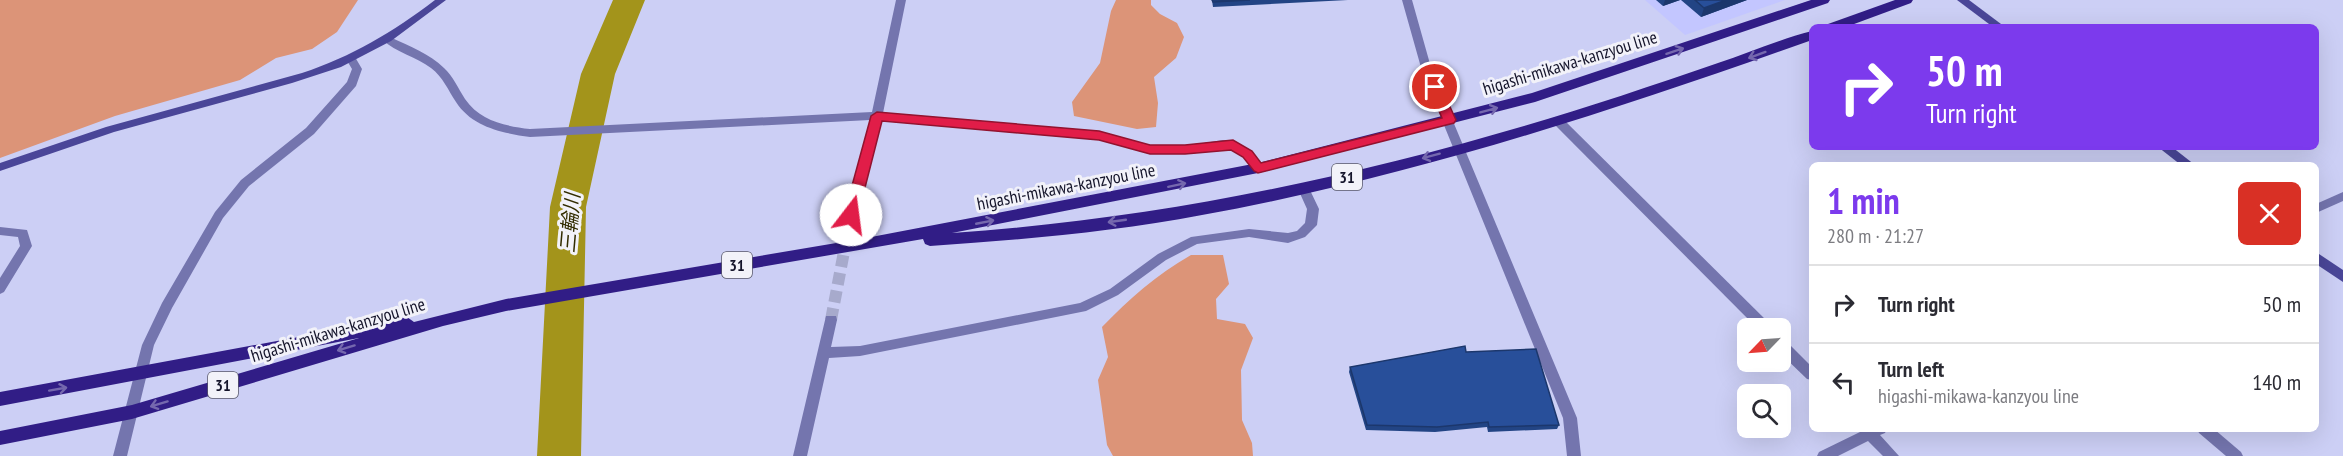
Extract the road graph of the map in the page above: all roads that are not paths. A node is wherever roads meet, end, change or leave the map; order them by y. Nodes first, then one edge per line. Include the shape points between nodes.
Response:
1 (441, 0) edge
2 (901, 0) edge
3 (1407, 0) edge
4 (1824, 0) edge
5 (1907, 0) edge
6 (1962, 0) edge
7 (1841, 24) edge
8 (1996, 24) edge
9 (1809, 36) edge
10 (388, 39) junction
11 (351, 59) junction
12 (877, 116) junction
13 (1449, 120) junction
14 (1559, 122) junction
15 (1460, 148) junction
16 (2168, 150) edge
17 (2185, 162) edge
18 (0, 167) edge
19 (1258, 168) junction
20 (1304, 189) junction
21 (2343, 196) edge
22 (2319, 208) edge
23 (851, 215) tunnel mouth
24 (0, 231) edge
25 (866, 244) junction
26 (2319, 259) edge
27 (2343, 277) edge
28 (0, 289) edge
29 (1756, 318) edge
30 (442, 320) junction
31 (831, 320) tunnel mouth
32 (824, 353) junction
33 (1791, 355) edge
34 (1809, 372) edge
35 (141, 374) junction
36 (0, 399) edge
37 (132, 412) junction
38 (1870, 432) edge
39 (1873, 432) edge
40 (2208, 432) edge
41 (0, 438) edge
42 (120, 456) edge
43 (800, 456) edge
44 (1574, 456) edge
45 (1824, 456) edge
46 (1892, 456) edge
47 (2236, 456) edge

1 - 10 street
2 - 12 street
3 - 13 street via 1427,70
13 -> 4 main road, higashi-mikawa-kanzyou line / 31 via 1535,97
5 - 7 main road
6 - 8 street
9 -> 14 main road, higashi-mikawa-kanzyou line / 31
10 - 11 street
10 - 12 street via 430,62 443,73 467,109 504,130 610,130
11 - 18 street via 285,81 125,123
11 - 35 street via 357,69 338,102 310,131 245,183 219,215 166,307 148,345
12 - 19 street via 1099,136 1150,149 1233,145 1248,154
12 - 23 street
13 - 15 street
13 - 19 main road, higashi-mikawa-kanzyou line / 31
14 - 15 main road, higashi-mikawa-kanzyou line / 31
14 - 29 street
15 -> 20 main road, higashi-mikawa-kanzyou line / 31
15 - 44 street via 1570,418
16 - 17 street
25 -> 19 main road, higashi-mikawa-kanzyou line / 31
20 -> 25 main road, higashi-mikawa-kanzyou line / 31 via 1078,226
20 - 32 street via 1313,209 1311,225 1301,234 1288,238 1249,233 1196,240 1162,257 1114,292 1082,307 860,351
21 - 22 street
24 - 28 street via 23,233 26,246
25 - 30 main road, higashi-mikawa-kanzyou line / 31 via 506,305
26 - 27 street
30 - 35 main road, higashi-mikawa-kanzyou line / 31 via 387,325
30 -> 37 main road, higashi-mikawa-kanzyou line / 31
31 - 32 street
32 - 43 street
33 - 34 street
36 -> 35 main road, higashi-mikawa-kanzyou line / 31
35 - 37 street
37 - 41 main road, higashi-mikawa-kanzyou line / 31
37 - 42 street
38 - 45 street
39 - 46 street
40 - 47 street

